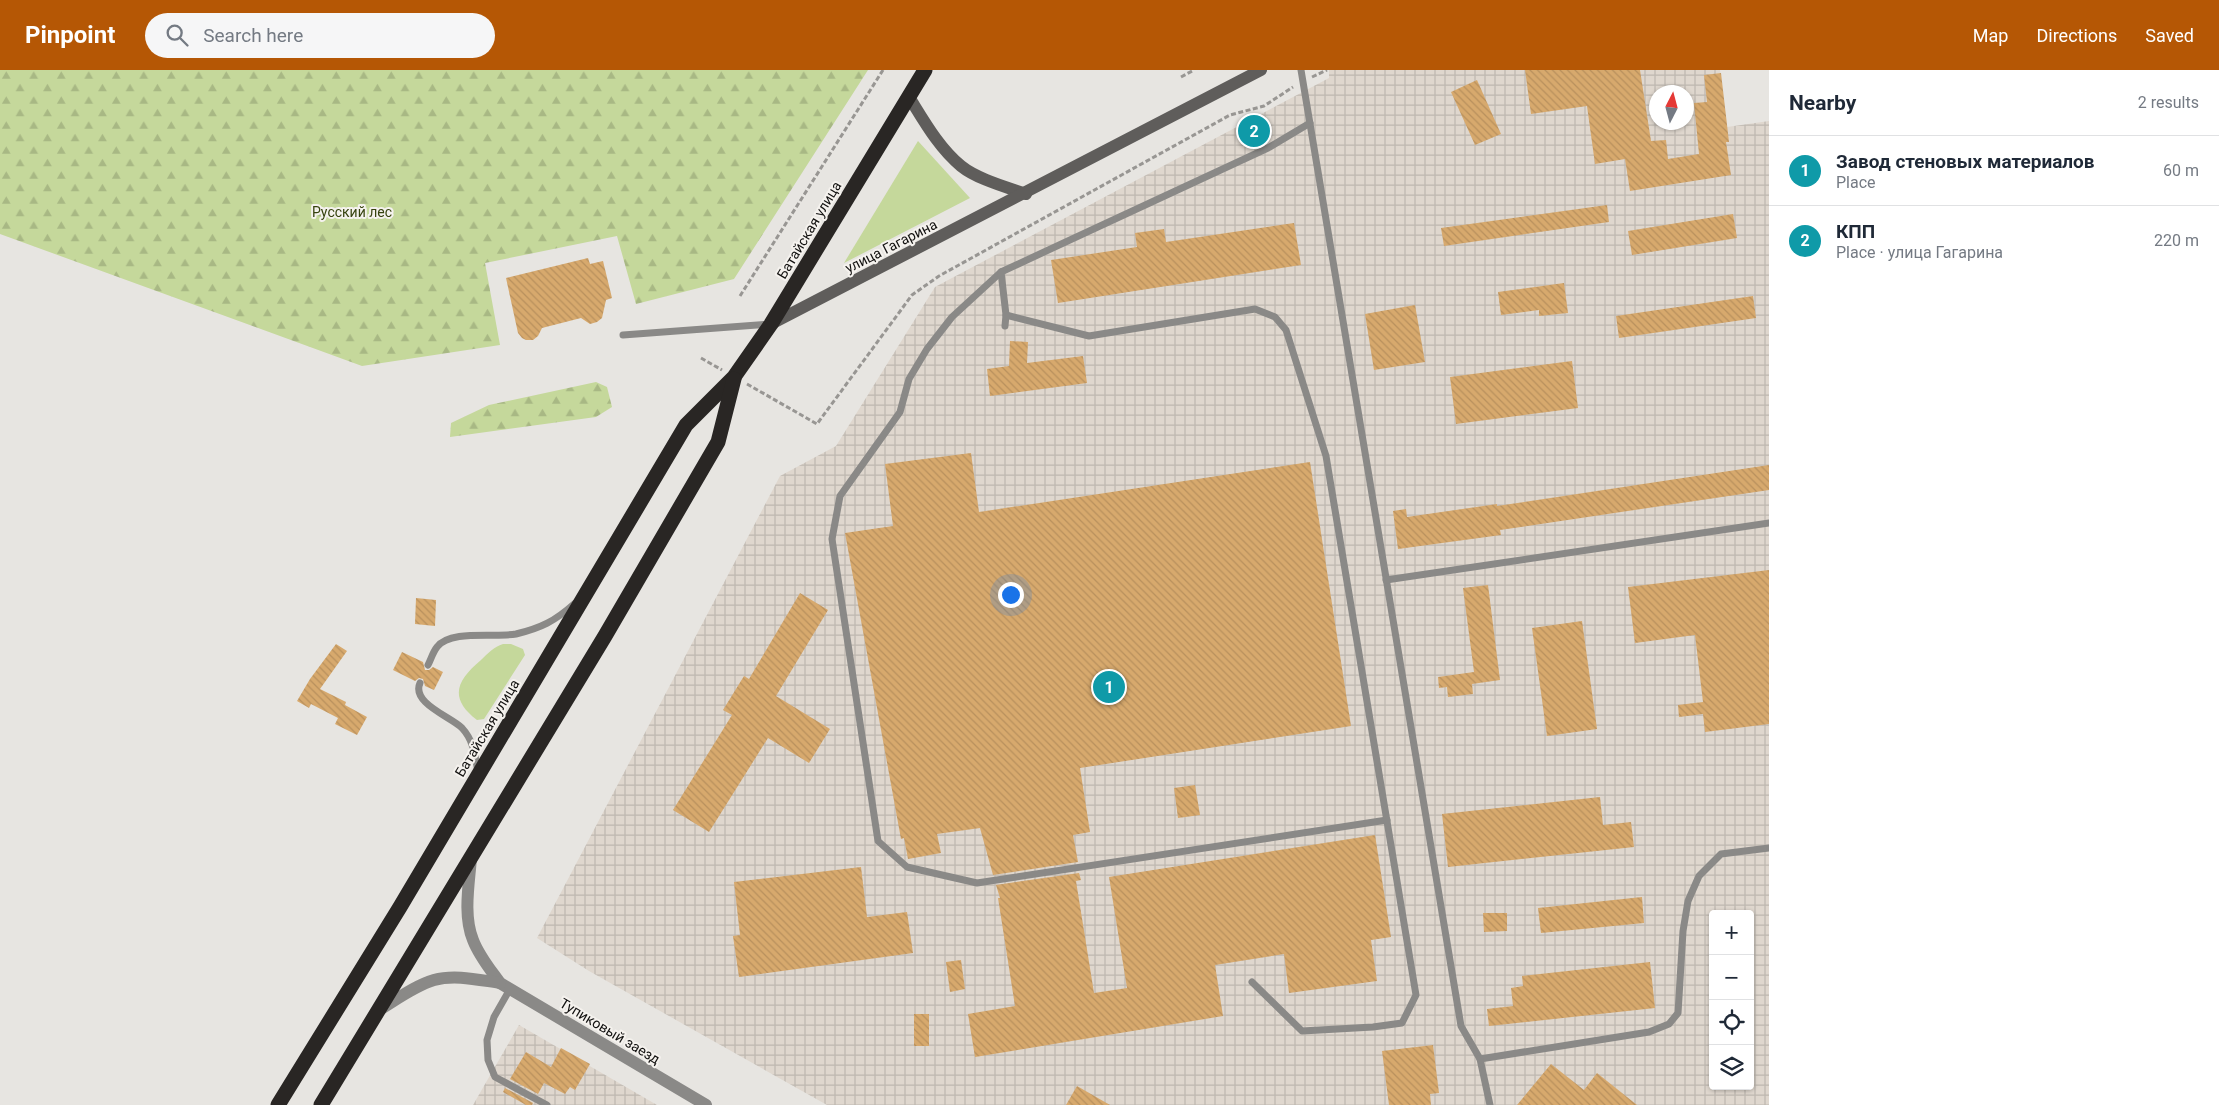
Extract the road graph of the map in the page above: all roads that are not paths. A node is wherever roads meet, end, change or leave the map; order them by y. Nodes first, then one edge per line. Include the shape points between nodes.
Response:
1 (924, 70) edge
2 (1261, 70) edge
3 (1301, 70) edge
4 (909, 97) junction
5 (1310, 123) junction
6 (1026, 194) junction
7 (1001, 272) junction
8 (1006, 315) junction
9 (771, 324) junction
10 (1005, 326) dead end
11 (623, 335) dead end
12 (734, 377) junction
13 (1769, 522) edge
14 (1386, 580) junction
15 (587, 592) junction
16 (428, 665) dead end
17 (420, 683) dead end
18 (479, 773) junction
19 (1387, 820) junction
20 (1769, 848) edge
21 (471, 858) junction
22 (1252, 982) dead end
23 (505, 986) junction
24 (379, 1010) junction
25 (1480, 1059) junction
26 (278, 1105) edge
27 (321, 1105) edge
28 (547, 1105) edge
29 (706, 1105) edge
30 (1490, 1105) edge

1 - 4 highway, Батайская улица
2 - 6 main road, улица Гагарина
3 - 5 lane
4 - 6 main road via 937,139 962,166
4 - 9 highway, Батайская улица
5 - 7 lane via 1268,148
5 - 14 lane
6 - 9 main road, улица Гагарина
7 - 8 lane
7 - 19 lane via 952,317 927,349 909,379 900,412 840,496 832,539 878,841 906,867 977,883
8 - 10 lane
8 - 19 lane via 1089,336 1255,309 1275,317 1286,330 1326,456
9 - 11 lane
9 - 12 highway, Батайская улица
12 - 15 highway, Батайская улица via 686,425
12 - 21 highway, Батайская улица via 718,442
13 - 14 lane
14 - 25 lane via 1461,1026
15 - 16 lane via 554,621 514,634 452,638 437,646
15 - 18 highway, Батайская улица
17 - 18 lane via 418,694 462,728 474,745
18 - 26 highway, Батайская улица
19 - 22 lane via 1416,995 1402,1022 1302,1031
20 - 25 lane via 1721,854 1698,876 1688,901 1683,931 1678,1013 1669,1024 1649,1032
21 - 23 street via 468,916 472,938 481,957
21 - 24 highway, Батайская улица
23 - 24 street via 452,978 434,980
23 - 28 lane via 487,1040 488,1060 495,1077
23 - 29 street, Тупиковый заезд
24 - 27 highway, Батайская улица
25 - 30 lane

